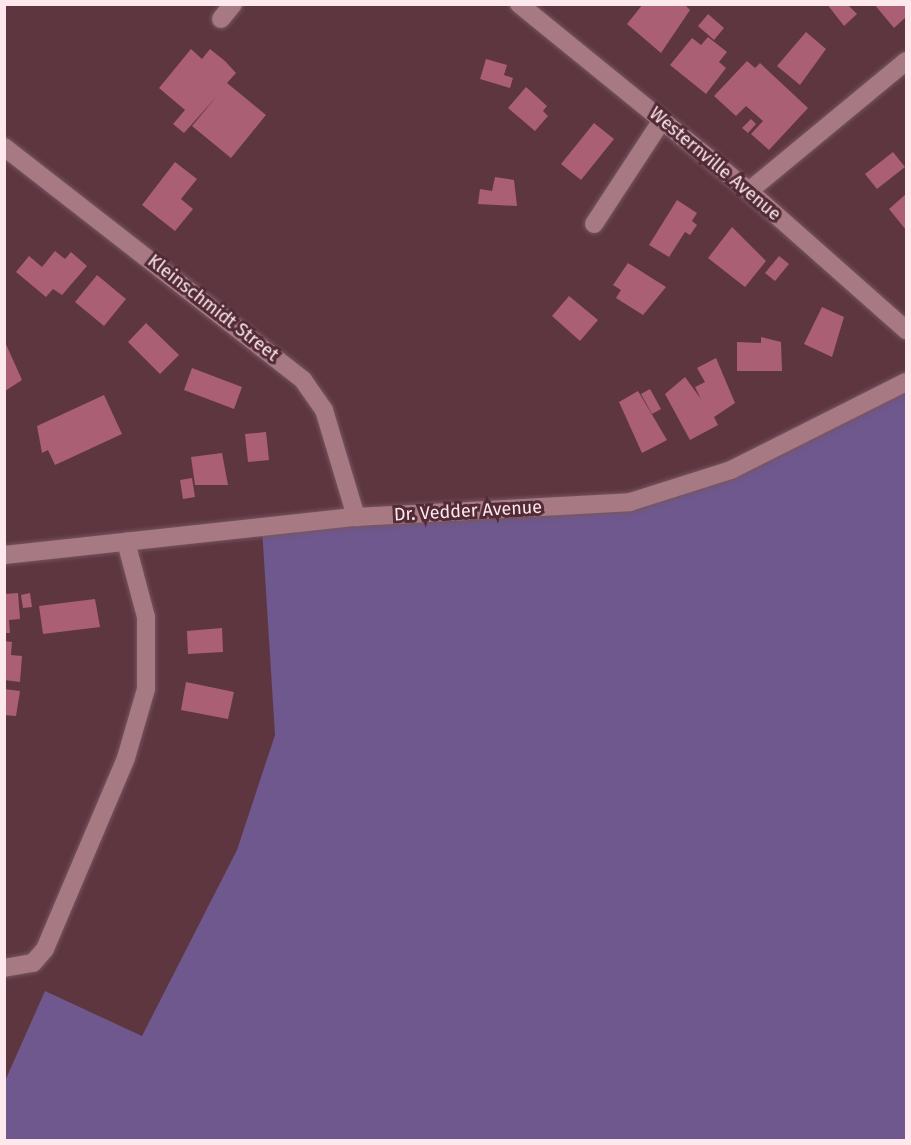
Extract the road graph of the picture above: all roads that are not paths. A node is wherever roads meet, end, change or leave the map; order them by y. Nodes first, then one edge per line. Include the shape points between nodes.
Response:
1 (233, 4) edge
2 (519, 4) edge
3 (221, 19) dead end
4 (906, 61) edge
5 (662, 120) junction
6 (4, 147) edge
7 (749, 191) junction
8 (594, 224) dead end
9 (906, 330) edge
10 (906, 382) edge
11 (356, 517) junction
12 (126, 542) junction
13 (4, 555) edge
14 (4, 968) edge

1 - 3 street
2 - 5 street, Westernville Avenue
4 - 7 street
5 - 7 street, Westernville Avenue
5 - 8 street
6 - 11 street, Kleinschmidt Street via 303,380 324,410
7 - 9 street, Westernville Avenue
10 - 11 street, Dr. Vedder Avenue via 731,470 671,493 630,502
11 - 12 street, Dr. Vedder Avenue
12 - 13 street, Dr. Vedder Avenue
12 - 14 street via 146,617 147,689 126,758 45,949 33,963

